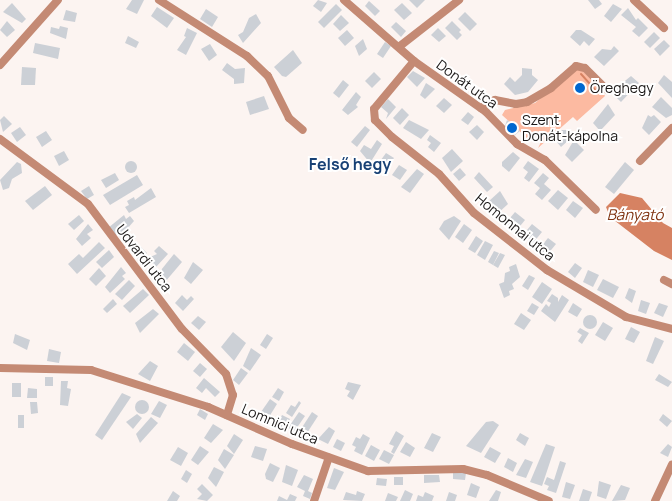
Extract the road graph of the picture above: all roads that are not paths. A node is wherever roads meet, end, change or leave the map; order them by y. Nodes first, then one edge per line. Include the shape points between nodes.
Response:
1 (58, 0) edge
2 (159, 0) edge
3 (344, 0) edge
4 (459, 0) edge
5 (634, 0) edge
6 (172, 3) edge
7 (664, 28) dead end
8 (400, 46) junction
9 (414, 61) junction
10 (0, 66) edge
11 (607, 90) dead end
12 (482, 108) junction
13 (672, 128) edge
14 (303, 130) dead end
15 (0, 139) edge
16 (640, 162) dead end
17 (596, 210) dead end
18 (664, 280) dead end
19 (672, 284) edge
20 (672, 329) edge
21 (0, 368) edge
22 (227, 415) junction
23 (329, 457) junction
24 (672, 464) edge
25 (314, 501) edge
26 (549, 501) edge
27 (656, 501) edge

1 - 10 street
2 - 6 street
3 - 8 street, Donát utca
4 - 8 street
5 - 7 street
6 - 14 street via 227,41 268,76 290,118
8 - 9 street, Donát utca
9 - 12 street, Donát utca
9 - 20 street, Homonnai utca via 374,109 375,120 439,174 479,217 547,270 626,317
11 - 12 street via 585,68 576,66 551,88 528,102 516,104 495,100
12 - 17 street, Donát utca via 518,144 557,169
13 - 16 street
15 - 22 street, Udvardi utca via 88,204 182,328 226,374 233,395
18 - 19 street
21 - 22 street, Lomnici utca via 91,370
22 - 23 street, Lomnici utca
23 - 25 street
23 - 26 street, Lomnici utca via 376,473 463,468
24 - 27 street

